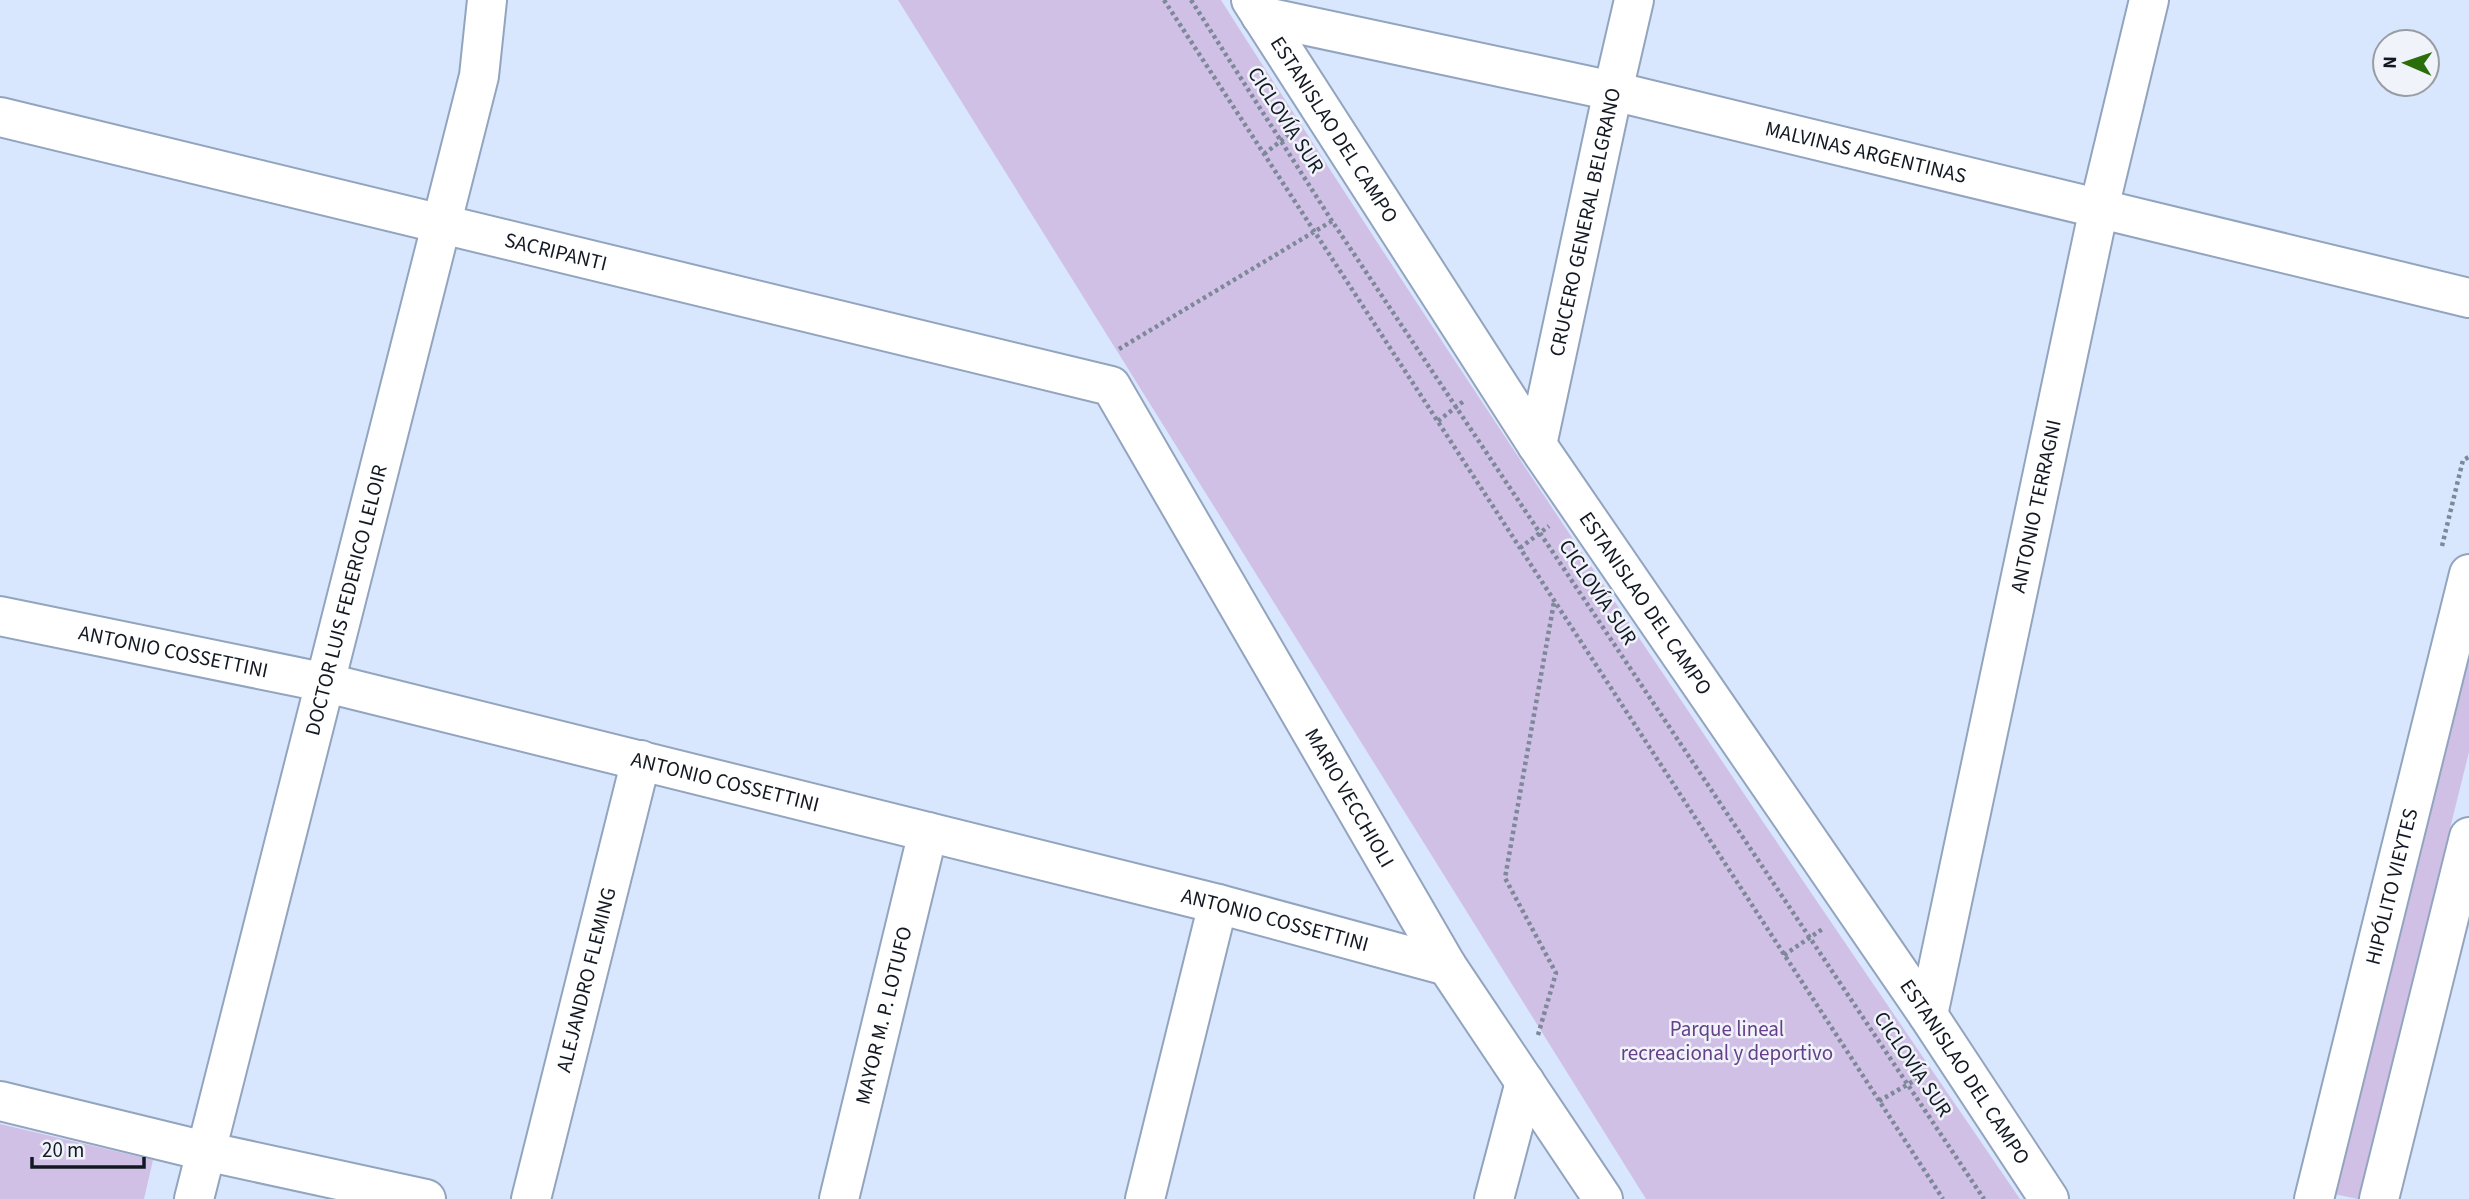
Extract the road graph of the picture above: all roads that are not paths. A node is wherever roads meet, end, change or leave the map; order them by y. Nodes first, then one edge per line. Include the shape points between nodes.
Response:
1 (487, 0) edge
2 (1634, 0) edge
3 (2149, 0) edge
4 (1256, 8) edge
5 (1613, 91) junction
6 (0, 117) edge
7 (2099, 208) junction
8 (440, 225) junction
9 (2469, 298) edge
10 (1110, 370) joint
11 (1537, 445) junction
12 (2469, 574) edge
13 (0, 616) edge
14 (327, 683) junction
15 (642, 760) junction
16 (928, 832) junction
17 (2469, 837) edge
18 (1218, 904) junction
19 (1447, 966) junction
20 (1928, 1015) junction
21 (1525, 1082) junction
22 (0, 1101) edge
23 (205, 1151) junction
24 (194, 1199) edge
25 (426, 1199) edge
26 (531, 1199) edge
27 (839, 1199) edge
28 (1145, 1199) edge
29 (1494, 1199) edge
30 (1603, 1199) edge
31 (2049, 1199) edge
32 (2314, 1199) edge
33 (2379, 1199) edge

1 - 8 street, DOCTOR LUIS FEDERICO LELOIR via 479,76
2 - 5 street, CRUCERO GENERAL BELGRANO
3 - 7 street, ANTONIO TERRAGNI
4 - 5 street, MALVINAS ARGENTINAS
4 - 11 street, ESTANISLAO DEL CAMPO
5 - 7 street, MALVINAS ARGENTINAS
5 - 11 street, CRUCERO GENERAL BELGRANO
6 - 8 street, SACRIPANTI
7 - 9 street, MALVINAS ARGENTINAS
7 - 20 street, ANTONIO TERRAGNI
8 - 10 street, SACRIPANTI
8 - 14 street, DOCTOR LUIS FEDERICO LELOIR
10 - 19 street, MARIO VECCHIOLI
11 - 20 street, ESTANISLAO DEL CAMPO
12 - 32 street, HIPÓLITO VIEYTES
13 - 14 street, ANTONIO COSSETTINI
14 - 15 street, ANTONIO COSSETTINI
14 - 23 street, DOCTOR LUIS FEDERICO LELOIR
15 - 16 street, ANTONIO COSSETTINI
15 - 26 street, ALEJANDRO FLEMING
16 - 18 street, ANTONIO COSSETTINI
16 - 27 street, MAYOR M. P. LOTUFO
17 - 33 street
18 - 19 street, ANTONIO COSSETTINI
18 - 28 street
19 - 21 street, MARIO VECCHIOLI
20 - 31 street, ESTANISLAO DEL CAMPO
21 - 29 street
21 - 30 street, MARIO VECCHIOLI
22 - 23 street
23 - 24 street, DOCTOR LUIS FEDERICO LELOIR
23 - 25 street

